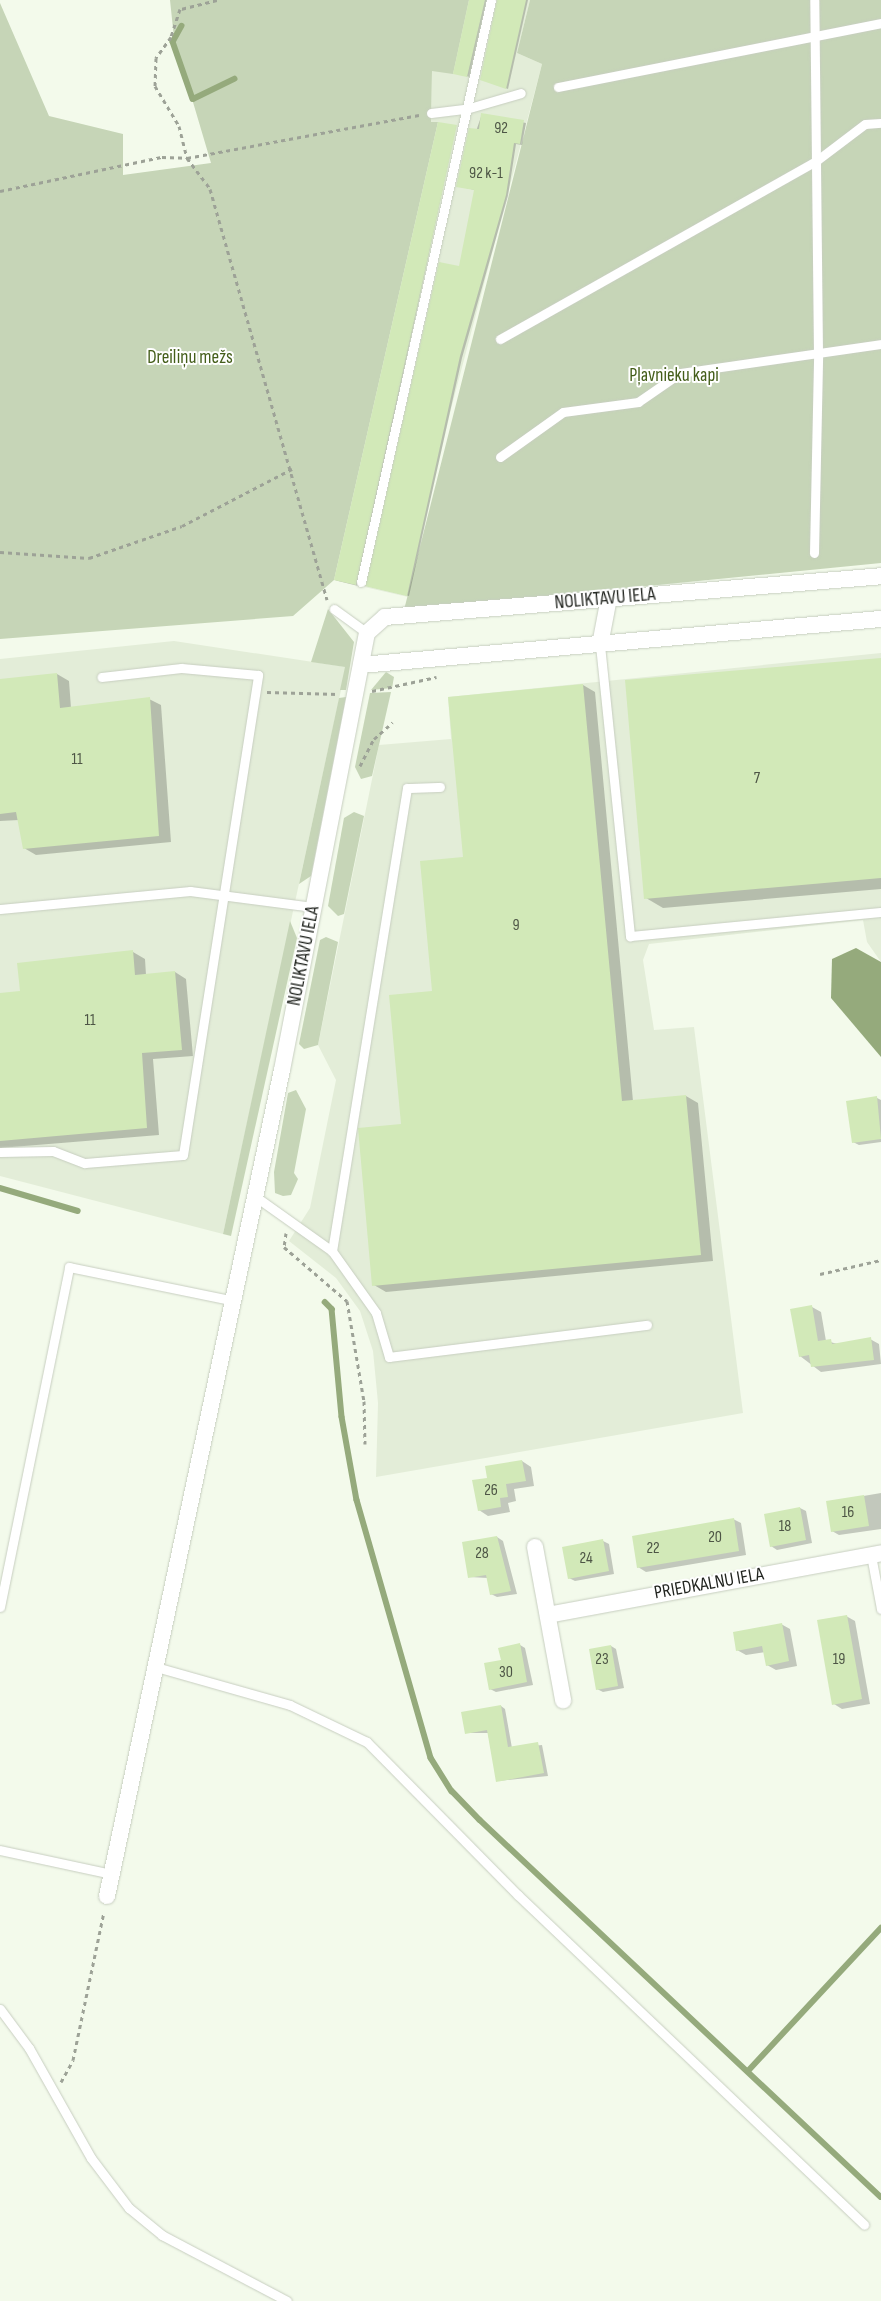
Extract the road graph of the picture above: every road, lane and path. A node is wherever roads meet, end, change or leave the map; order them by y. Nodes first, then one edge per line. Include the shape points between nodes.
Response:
1 (217, 0) edge
2 (492, 0) edge
3 (814, 0) edge
4 (881, 23) edge
5 (814, 36) junction
6 (558, 87) dead end
7 (521, 92) dead end
8 (466, 108) junction
9 (431, 113) joint
10 (881, 123) edge
11 (187, 158) junction
12 (816, 161) junction
13 (0, 192) edge
14 (500, 338) dead end
15 (881, 344) edge
16 (818, 354) junction
17 (500, 457) dead end
18 (292, 469) junction
19 (0, 552) edge
20 (814, 554) dead end
21 (881, 576) edge
22 (361, 582) dead end
23 (609, 598) junction
24 (334, 609) joint
25 (881, 619) edge
26 (367, 633) junction
27 (600, 645) junction
28 (362, 665) junction
29 (436, 676) dead end
30 (102, 677) dead end
31 (256, 690) junction
32 (356, 692) junction
33 (393, 722) dead end
34 (339, 779) junction
35 (440, 787) dead end
36 (226, 893) junction
37 (313, 907) junction
38 (0, 909) edge
39 (881, 912) edge
40 (0, 1152) edge
41 (256, 1197) junction
42 (288, 1222) junction
43 (332, 1251) junction
44 (881, 1260) edge
45 (820, 1274) dead end
46 (234, 1301) junction
47 (647, 1325) dead end
48 (365, 1444) dead end
49 (534, 1547) dead end
50 (876, 1554) edge
51 (0, 1607) edge
52 (881, 1610) edge
53 (548, 1614) junction
54 (156, 1667) junction
55 (563, 1700) dead end
56 (0, 1850) edge
57 (112, 1874) junction
58 (107, 1896) joint
59 (0, 2009) edge
60 (55, 2093) junction
61 (864, 2225) dead end
62 (287, 2301) edge

1 - 11 path via 180,9 171,37 156,58 155,86 179,126
2 - 8 lane
3 - 5 lane
4 - 5 lane
5 - 6 lane
5 - 12 lane
7 - 8 lane
8 - 9 lane
8 - 22 lane
9 - 11 path
10 - 12 lane via 865,124
11 - 13 path via 162,157
11 - 18 path via 210,189
12 - 14 lane
12 - 16 lane
15 - 16 lane
16 - 17 lane via 680,373 638,402 563,412
16 - 20 lane
18 - 19 path via 182,526 89,558
18 - 24 path via 315,548 323,594
21 - 23 street, NOLIKTAVU IELA
23 - 26 street, NOLIKTAVU IELA via 385,617
23 - 27 street
24 - 26 lane
25 - 27 street
26 - 28 street, NOLIKTAVU IELA
27 - 28 street
27 - 39 lane via 630,936
28 - 32 street, NOLIKTAVU IELA
29 - 32 path via 392,690
30 - 31 lane via 181,668 258,675
31 - 32 path via 302,696
31 - 36 lane
32 - 34 street, NOLIKTAVU IELA
33 - 34 path via 374,739 356,774
34 - 37 street, NOLIKTAVU IELA
35 - 43 lane via 407,788
36 - 37 lane
36 - 38 lane via 190,891
36 - 40 lane via 183,1155 85,1162 53,1151
37 - 41 street, NOLIKTAVU IELA
41 - 42 lane
41 - 46 street, NOLIKTAVU IELA
42 - 43 lane
42 - 48 path via 284,1247 346,1301 364,1401
43 - 47 lane via 376,1313 388,1356
44 - 45 path
46 - 51 lane via 69,1267
46 - 54 street, NOLIKTAVU IELA
49 - 53 street
50 - 52 lane, PRIEDKALNU IELA
50 - 53 street, PRIEDKALNU IELA
53 - 55 street
54 - 57 street, NOLIKTAVU IELA
54 - 61 lane via 290,1704 367,1742 518,1895
56 - 57 lane
57 - 58 street, NOLIKTAVU IELA
58 - 60 path via 74,2060
59 - 60 lane via 30,2048
60 - 62 lane via 91,2158 129,2208 162,2235

